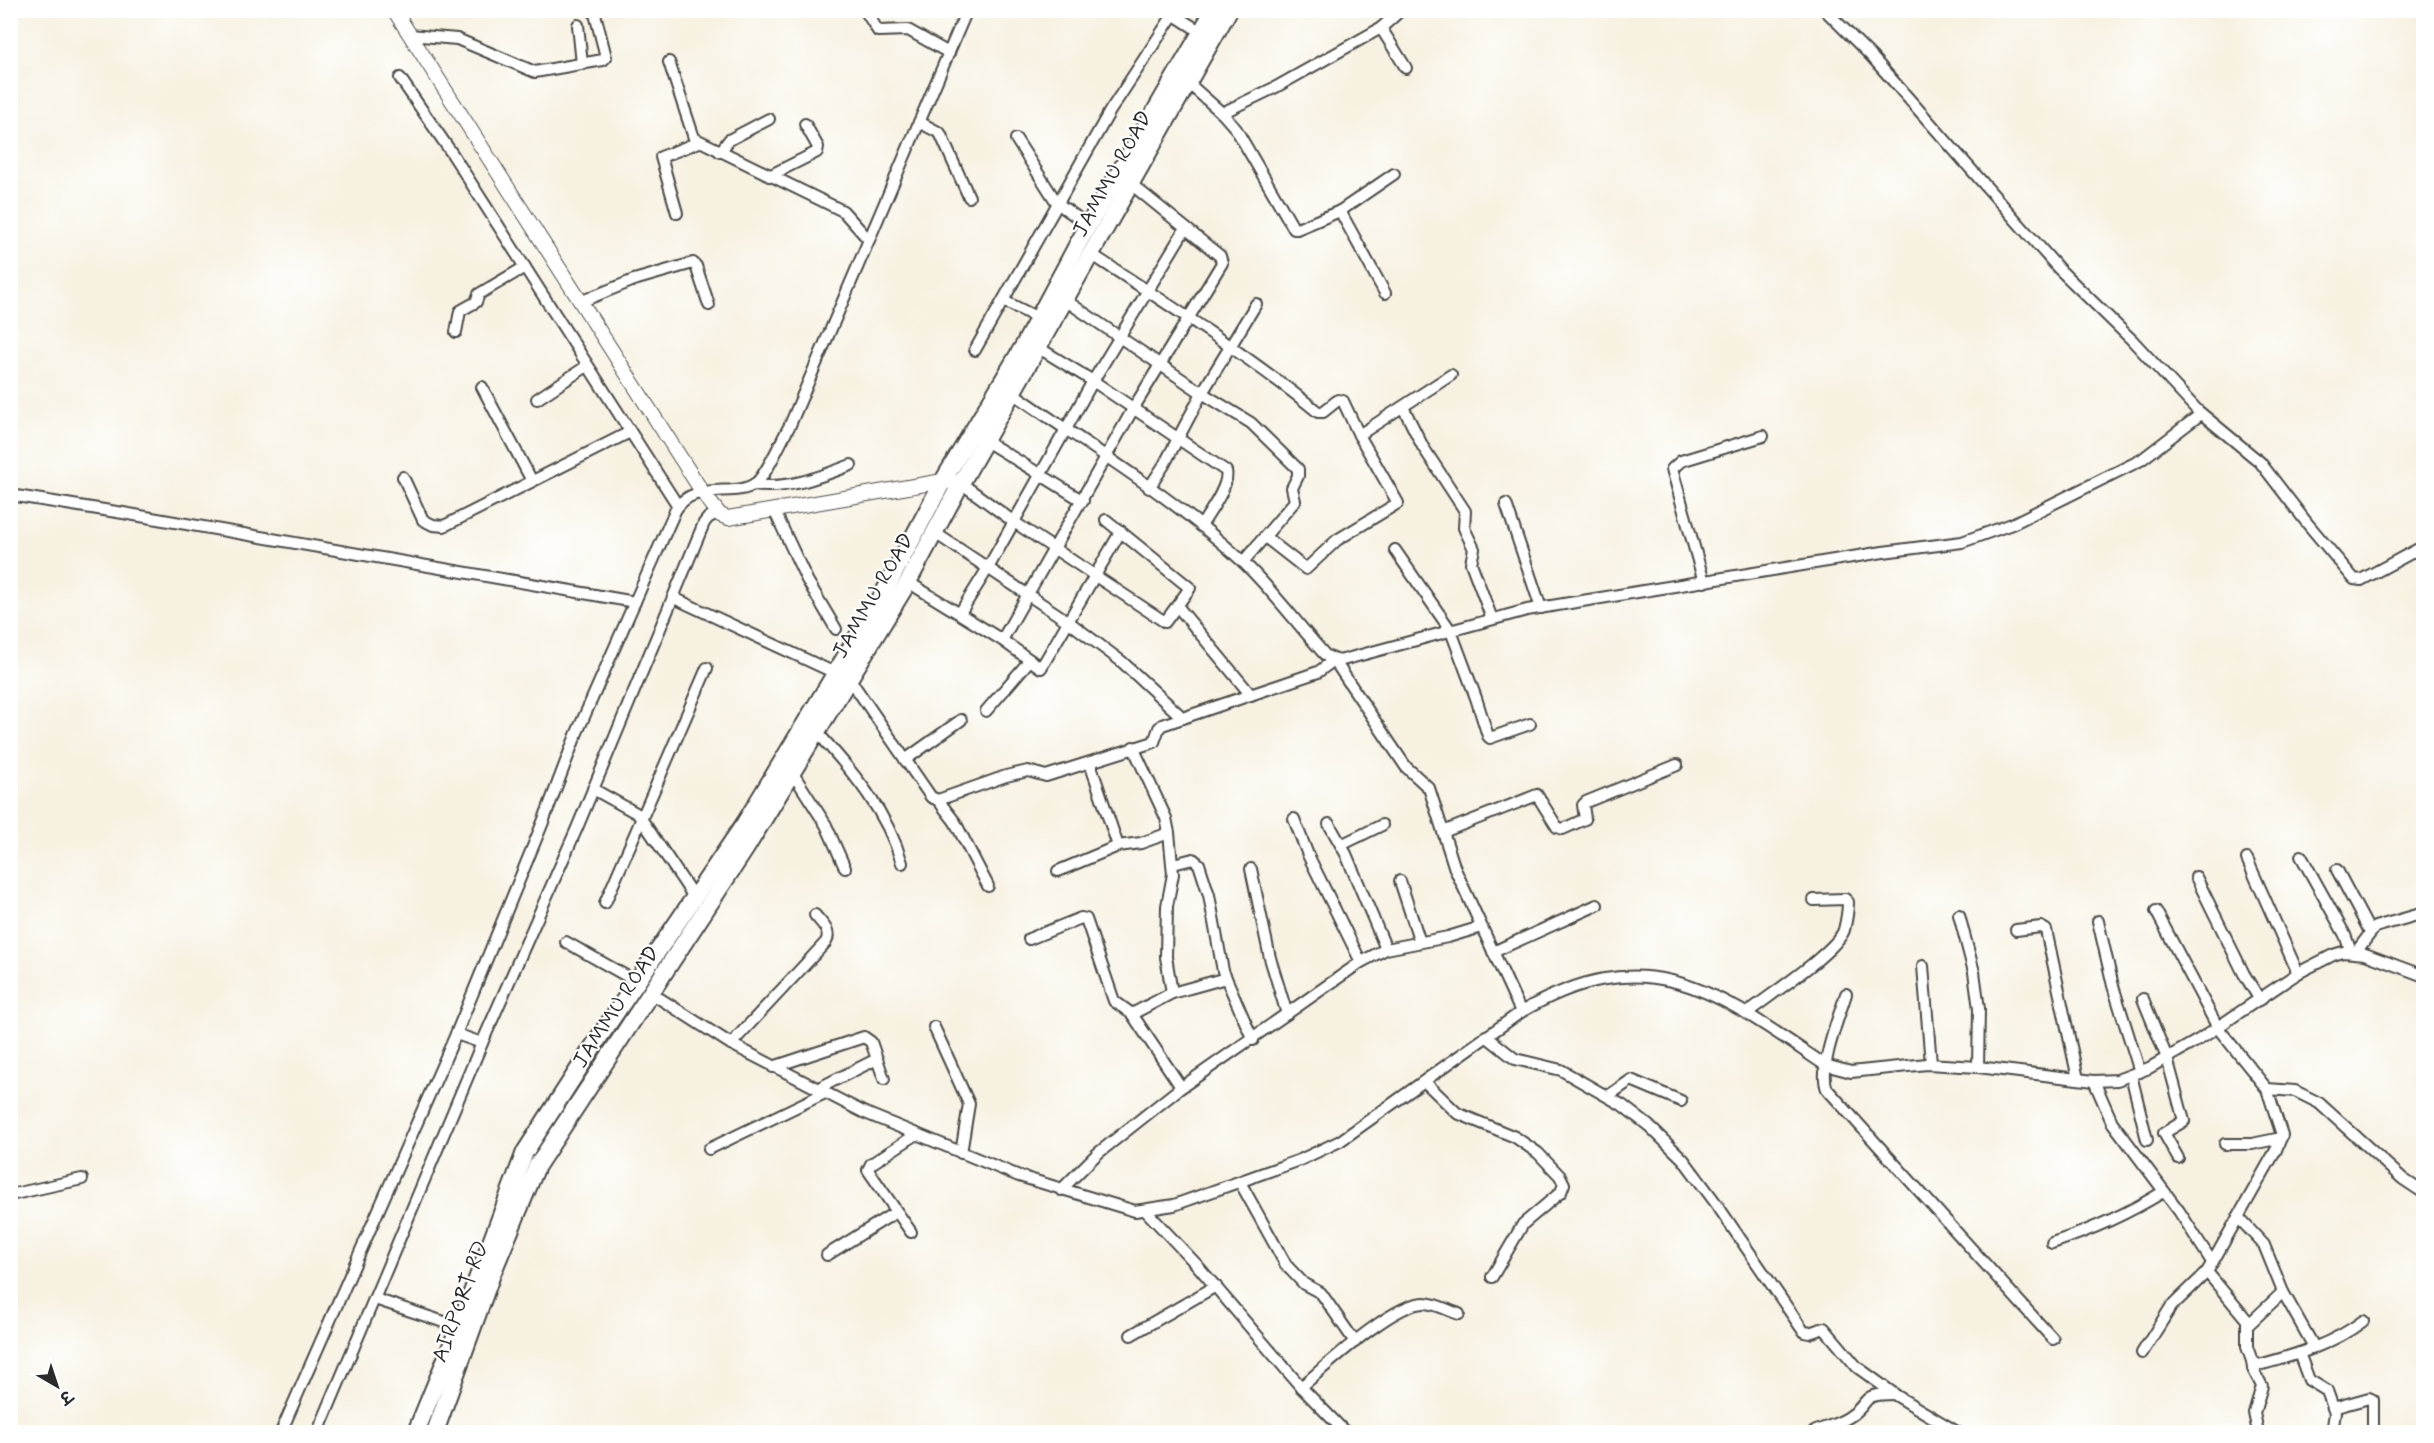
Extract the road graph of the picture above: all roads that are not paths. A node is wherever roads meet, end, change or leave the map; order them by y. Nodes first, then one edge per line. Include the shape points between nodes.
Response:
1 (394, 10) edge
2 (594, 10) edge
3 (865, 10) edge
4 (967, 10) edge
5 (1214, 10) edge
6 (1229, 10) edge
7 (1401, 10) edge
8 (1825, 10) edge
9 (1172, 14) edge
10 (578, 25) dead end
11 (1381, 28) junction
12 (1201, 32) junction
13 (410, 35) junction
14 (949, 53) junction
15 (669, 62) dead end
16 (582, 64) junction
17 (1406, 68) dead end
18 (400, 78) dead end
19 (1188, 83) junction
20 (1222, 113) junction
21 (769, 119) dead end
22 (920, 122) junction
23 (805, 124) dead end
24 (1016, 140) dead end
25 (699, 142) junction
26 (720, 152) junction
27 (1394, 174) dead end
28 (769, 176) junction
29 (1131, 184) junction
30 (969, 196) dead end
31 (1064, 209) junction
32 (1340, 211) junction
33 (677, 213) dead end
34 (1088, 225) junction
35 (1185, 229) junction
36 (869, 240) junction
37 (1091, 254) junction
38 (525, 267) junction
39 (1147, 290) junction
40 (1385, 293) dead end
41 (1065, 300) junction
42 (580, 302) junction
43 (1006, 302) junction
44 (1256, 303) dead end
45 (709, 305) dead end
46 (1038, 318) junction
47 (1189, 318) junction
48 (456, 332) dead end
49 (1121, 337) junction
50 (1229, 346) junction
51 (1039, 348) junction
52 (975, 350) dead end
53 (1160, 364) junction
54 (587, 366) junction
55 (1451, 375) dead end
56 (1093, 381) junction
57 (482, 387) dead end
58 (1013, 393) junction
59 (1202, 393) junction
60 (537, 399) dead end
61 (1403, 407) junction
62 (1133, 409) junction
63 (2201, 414) junction
64 (1066, 430) junction
65 (630, 432) junction
66 (1359, 435) junction
67 (1763, 436) dead end
68 (1177, 439) junction
69 (986, 441) junction
70 (1107, 457) junction
71 (851, 465) dead end
72 (1040, 476) junction
73 (404, 477) dead end
74 (532, 481) junction
75 (944, 481) junction
76 (961, 483) junction
77 (753, 485) junction
78 (1149, 488) junction
79 (10, 495) edge
80 (1083, 501) junction
81 (700, 503) junction
82 (1506, 504) dead end
83 (774, 510) junction
84 (1106, 520) dead end
85 (1014, 522) junction
86 (1201, 526) junction
87 (1121, 531) junction
88 (934, 533) junction
89 (1265, 537) junction
90 (2424, 546) edge
91 (1055, 549) junction
92 (1395, 550) dead end
93 (1243, 562) junction
94 (988, 568) junction
95 (1096, 576) junction
96 (908, 582) junction
97 (1704, 582) junction
98 (1028, 595) junction
99 (674, 598) junction
100 (635, 602) junction
101 (1178, 607) junction
102 (1541, 608) junction
103 (960, 614) junction
104 (1492, 620) junction
105 (1069, 622) junction
106 (836, 629) dead end
107 (1451, 631) junction
108 (1002, 640) junction
109 (1030, 660) junction
110 (1334, 660) junction
111 (707, 668) dead end
112 (842, 676) junction
113 (1251, 695) junction
114 (987, 711) dead end
115 (1183, 717) junction
116 (961, 720) dead end
117 (1530, 724) dead end
118 (817, 732) junction
119 (1133, 747) junction
120 (905, 760) junction
121 (1090, 762) junction
122 (1677, 765) dead end
123 (792, 772) junction
124 (593, 789) junction
125 (938, 800) junction
126 (1294, 819) dead end
127 (642, 820) junction
128 (1329, 824) dead end
129 (1382, 825) dead end
130 (1169, 832) junction
131 (1443, 832) junction
132 (1341, 845) junction
133 (1118, 846) junction
134 (2301, 856) dead end
135 (2247, 859) dead end
136 (902, 862) dead end
137 (1173, 864) junction
138 (845, 868) dead end
139 (1251, 869) dead end
140 (2337, 870) dead end
141 (1058, 871) dead end
142 (2196, 877) dead end
143 (1400, 881) dead end
144 (988, 886) dead end
145 (694, 897) junction
146 (1814, 900) dead end
147 (605, 903) dead end
148 (1596, 905) dead end
149 (2156, 912) dead end
150 (2424, 913) edge
151 (815, 915) dead end
152 (1959, 915) dead end
153 (2098, 921) dead end
154 (1481, 927) junction
155 (2016, 930) dead end
156 (2370, 932) junction
157 (1029, 939) dead end
158 (566, 942) dead end
159 (1420, 942) junction
160 (1386, 949) junction
161 (1493, 952) junction
162 (2354, 952) junction
163 (1361, 962) junction
164 (1923, 966) dead end
165 (2298, 973) junction
166 (2424, 976) edge
167 (1226, 978) junction
168 (637, 982) junction
169 (651, 993) junction
170 (1172, 993) junction
171 (1846, 994) dead end
172 (2143, 999) dead end
173 (2260, 1000) junction
174 (1521, 1012) junction
175 (1748, 1012) junction
176 (1132, 1014) junction
177 (1287, 1014) junction
178 (934, 1027) dead end
179 (2218, 1028) junction
180 (460, 1035) junction
181 (1486, 1036) junction
182 (1252, 1040) junction
183 (480, 1042) junction
184 (731, 1044) junction
185 (2167, 1058) junction
186 (877, 1059) junction
187 (1931, 1064) junction
188 (1825, 1065) junction
189 (773, 1066) junction
190 (1978, 1067) junction
191 (2136, 1074) junction
192 (884, 1079) dead end
193 (2078, 1079) junction
194 (2094, 1081) junction
195 (1425, 1082) junction
196 (1181, 1087) junction
197 (2267, 1089) junction
198 (821, 1091) junction
199 (1608, 1096) junction
200 (1681, 1101) dead end
201 (917, 1134) junction
202 (2281, 1138) junction
203 (2147, 1140) dead end
204 (2225, 1144) dead end
205 (708, 1149) dead end
206 (961, 1153) junction
207 (2178, 1158) dead end
208 (82, 1179) dead end
209 (1240, 1182) junction
210 (527, 1187) joint
211 (1061, 1190) junction
212 (2163, 1192) junction
213 (2424, 1194) edge
214 (10, 1195) edge
215 (1146, 1211) junction
216 (896, 1212) junction
217 (2238, 1217) junction
218 (911, 1232) dead end
219 (2052, 1243) dead end
220 (827, 1255) dead end
221 (2210, 1267) junction
222 (1492, 1277) dead end
223 (1216, 1286) junction
224 (2283, 1292) junction
225 (375, 1299) junction
226 (1459, 1314) dead end
227 (2363, 1321) dead end
228 (2248, 1325) junction
229 (459, 1327) junction
230 (1131, 1335) dead end
231 (2054, 1339) dead end
232 (1355, 1342) junction
233 (2314, 1347) junction
234 (2142, 1353) dead end
235 (2299, 1353) junction
236 (2252, 1361) junction
237 (1301, 1387) junction
238 (1894, 1394) junction
239 (2333, 1408) junction
240 (281, 1432) edge
241 (318, 1432) edge
242 (416, 1432) edge
243 (435, 1432) edge
244 (1345, 1432) edge
245 (1814, 1432) edge
246 (1957, 1432) edge
247 (2258, 1432) edge
248 (2332, 1432) edge
249 (2373, 1432) edge

1 - 13 street
2 - 16 street via 607,55 603,60
3 - 14 street via 878,31 908,30
4 - 14 street
5 - 12 main road
6 - 19 main road, JAMMU ROAD
7 - 11 street
8 - 63 street via 1872,57 2058,268
9 - 12 street
9 - 31 street via 1110,111
10 - 16 street
11 - 17 street
11 - 20 street via 1268,92
12 - 34 main road
13 - 16 street via 457,39 535,72
13 - 42 street
14 - 22 street
15 - 25 street via 692,135
18 - 38 street
19 - 20 street
19 - 29 main road, JAMMU ROAD
20 - 32 street via 1236,129 1294,229
21 - 26 street via 729,140
22 - 30 street via 940,132
22 - 36 street
23 - 28 street via 817,152
24 - 31 street
25 - 26 street
25 - 33 street via 661,157
26 - 28 street
27 - 32 street
28 - 36 street via 843,211
29 - 35 street
29 - 37 main road, JAMMU ROAD
31 - 34 street
31 - 43 street
32 - 40 street
34 - 46 main road
35 - 39 street
35 - 47 street via 1222,261
36 - 77 street via 790,426
37 - 39 street
37 - 41 main road, JAMMU ROAD
38 - 48 street via 479,294 476,302 460,312
38 - 54 street
39 - 47 street
39 - 49 street
41 - 49 street
41 - 51 main road, JAMMU ROAD
42 - 45 street via 634,280 693,263
42 - 81 street
43 - 46 street
43 - 52 street
44 - 50 street
46 - 75 main road
47 - 50 street
47 - 53 street
49 - 53 street
49 - 56 street
50 - 59 street
50 - 66 street via 1318,412 1341,400
51 - 56 street
51 - 58 main road, JAMMU ROAD
53 - 59 street
53 - 62 street
54 - 60 street
54 - 65 street
55 - 61 street
56 - 62 street
56 - 64 street
57 - 74 street
58 - 64 street
58 - 69 main road, JAMMU ROAD
59 - 68 street
59 - 89 street via 1259,430 1298,469 1292,488 1295,500
61 - 66 street
61 - 104 street via 1423,447 1465,511 1464,528 1474,549 1471,563
62 - 68 street
62 - 70 street
63 - 90 street via 2260,462 2356,580
63 - 97 street via 2140,460 1985,535
64 - 70 street
64 - 72 street
65 - 74 street
65 - 81 street
66 - 89 street via 1397,505 1337,540 1306,569
67 - 97 street via 1681,461 1672,469
68 - 78 street
68 - 86 street via 1227,473
69 - 72 street
69 - 76 main road, JAMMU ROAD
70 - 78 street
70 - 80 street
71 - 77 street via 803,482 772,487
72 - 80 street
72 - 85 street
73 - 74 street via 423,520 444,526
75 - 76 street
75 - 83 street
75 - 112 main road
76 - 85 street
76 - 88 main road, JAMMU ROAD
77 - 81 street
78 - 86 street
79 - 100 street
80 - 91 street
81 - 83 street via 728,518
81 - 99 street via 708,518
81 - 100 street
82 - 102 street
83 - 106 street via 817,600
84 - 87 street
85 - 91 street
85 - 94 street
86 - 93 street
87 - 95 street
87 - 101 street via 1189,587
88 - 94 street
88 - 96 main road, JAMMU ROAD
89 - 93 street
91 - 95 street
91 - 98 street
92 - 107 street
93 - 110 street via 1326,656
94 - 98 street
94 - 103 street
95 - 101 street via 1163,622
95 - 105 street
96 - 103 street
96 - 112 main road, JAMMU ROAD
97 - 102 street
98 - 105 street
98 - 108 street
99 - 112 street
99 - 124 street
100 - 180 street via 576,735
101 - 113 street
102 - 104 street
103 - 108 street
104 - 107 street
105 - 109 street via 1043,667
105 - 115 street via 1121,661
107 - 110 street
107 - 117 street via 1488,736
108 - 109 street
109 - 114 street
110 - 113 street via 1318,672
110 - 131 street via 1406,767 1429,788
111 - 127 street
112 - 118 main road, JAMMU ROAD
112 - 120 street
112 - 145 main road
113 - 115 street
115 - 119 street via 1160,726 1154,742
116 - 120 street
118 - 123 main road, JAMMU ROAD
118 - 136 street via 875,802
119 - 121 street
119 - 130 street
120 - 125 street via 931,797
121 - 125 street via 1046,776 1028,771
121 - 133 street
122 - 131 street via 1586,802 1582,808 1585,819 1563,829 1557,827 1537,795
123 - 138 street via 826,825
123 - 169 main road, JAMMU ROAD
124 - 127 street via 631,809
124 - 183 street
125 - 144 street via 951,816
126 - 163 street
127 - 145 street
127 - 147 street
128 - 132 street
129 - 132 street
130 - 133 street via 1141,843
130 - 137 street
131 - 154 street
132 - 160 street
133 - 141 street
134 - 162 street
135 - 165 street
137 - 167 street via 1193,859 1198,864 1209,895
137 - 170 street via 1166,957
139 - 177 street via 1270,958
140 - 156 street
142 - 173 street
143 - 159 street
145 - 168 main road
146 - 175 street via 1848,902 1844,930 1818,958
148 - 161 street
149 - 179 street
150 - 156 street via 2380,925
151 - 184 street via 828,932 826,942
152 - 190 street via 1979,1009
153 - 191 street
154 - 159 street
154 - 161 street
155 - 193 street via 2041,927 2048,933
156 - 162 street
157 - 176 street via 1086,919 1114,1001
158 - 168 street
159 - 160 street
160 - 163 street
161 - 174 street
162 - 165 street via 2333,955
162 - 166 street
163 - 177 street
164 - 187 street
165 - 173 street
167 - 170 street
167 - 182 street
168 - 229 main road via 525,1152
169 - 184 street
169 - 210 main road, JAMMU ROAD
170 - 176 street
171 - 188 street
172 - 185 street
173 - 179 street
174 - 175 street via 1590,981 1624,977 1663,978 1693,986
174 - 181 street
175 - 188 street
176 - 196 street
177 - 182 street
178 - 206 street via 969,1104
179 - 185 street
179 - 197 street
180 - 183 street
180 - 240 street
181 - 195 street
181 - 199 street via 1515,1059 1560,1070
182 - 196 street
183 - 225 street
184 - 189 street
185 - 191 street
185 - 207 street via 2184,1122 2164,1133
186 - 189 street via 871,1042 864,1037
186 - 192 street
186 - 198 street
187 - 188 street via 1851,1072
187 - 190 street
188 - 231 street via 1827,1089
189 - 198 street
190 - 193 street
191 - 194 street
191 - 203 street
193 - 194 street
194 - 212 street via 2112,1122
195 - 209 street via 1340,1141
195 - 222 street via 1453,1110 1515,1137 1538,1153 1562,1180 1561,1192 1523,1224
196 - 211 street via 1096,1154
197 - 202 street
197 - 213 street via 2295,1091 2319,1103
198 - 201 street
198 - 205 street
199 - 200 street via 1632,1080
199 - 238 street via 1649,1126 1683,1159 1798,1326 1807,1333 1824,1328 1852,1362
201 - 206 street
201 - 216 street via 868,1167 868,1173
202 - 204 street
202 - 217 street
206 - 211 street
208 - 214 street
209 - 215 street
209 - 232 street via 1286,1265 1304,1284 1321,1293
210 - 243 main road, AIRPORT RD
211 - 215 street
212 - 219 street via 2096,1228
212 - 221 street via 2179,1211
215 - 223 street
216 - 218 street
216 - 220 street
217 - 221 street
217 - 224 street via 2264,1245
221 - 228 street
221 - 234 street via 2171,1307
223 - 230 street
223 - 237 street
224 - 228 street
224 - 233 street
225 - 229 street
225 - 241 street
226 - 232 street via 1423,1303 1398,1313
227 - 233 street via 2345,1334
228 - 236 street via 2247,1347
229 - 242 main road
232 - 237 street
233 - 235 street
235 - 236 street via 2259,1365
235 - 239 street via 2308,1378 2326,1389
236 - 247 street via 2262,1386 2254,1413
237 - 244 street
238 - 245 street via 1870,1396 1847,1418
238 - 246 street
239 - 248 street
239 - 249 street via 2371,1399

